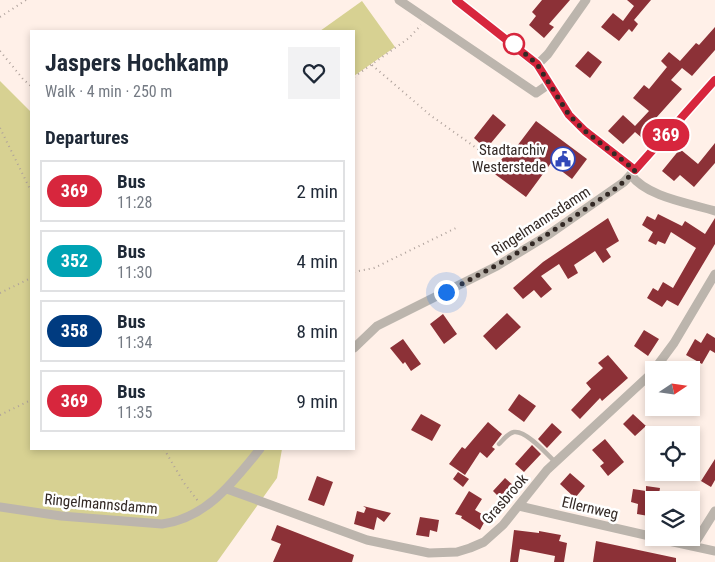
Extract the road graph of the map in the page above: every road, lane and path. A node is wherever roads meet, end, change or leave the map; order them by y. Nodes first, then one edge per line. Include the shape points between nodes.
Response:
1 (26, 0) edge
2 (399, 0) edge
3 (456, 0) edge
4 (586, 0) edge
5 (0, 17) edge
6 (428, 18) junction
7 (0, 51) edge
8 (537, 64) junction
9 (372, 65) junction
10 (355, 76) edge
11 (715, 80) edge
12 (549, 84) junction
13 (30, 85) edge
14 (0, 128) edge
15 (1, 134) edge
16 (489, 157) dead end
17 (633, 173) junction
18 (30, 189) edge
19 (715, 211) edge
20 (456, 228) dead end
21 (355, 272) edge
22 (715, 274) edge
23 (30, 278) edge
24 (0, 293) edge
25 (355, 347) edge
26 (661, 361) edge
27 (645, 378) edge
28 (30, 400) edge
29 (0, 415) edge
30 (499, 444) dead end
31 (165, 450) edge
32 (259, 450) edge
33 (555, 462) junction
34 (227, 489) junction
35 (520, 506) junction
36 (0, 507) edge
37 (204, 509) junction
38 (715, 511) edge
39 (645, 535) edge
40 (700, 535) edge
41 (693, 546) edge
42 (715, 551) edge

1 - 5 path
2 - 6 street
3 - 8 street
4 - 8 street via 548,54
6 - 9 path via 409,38
6 - 12 street via 536,93
7 - 13 path
8 - 12 street
9 - 10 path
9 - 16 path via 430,115
11 - 17 street, Ringelmannsdamm
12 - 17 street via 569,115
14 - 15 path
15 - 18 path
17 - 19 street via 637,184 650,191
17 - 25 street, Ringelmannsdamm via 548,235 497,266 378,326
20 - 21 path via 374,268
22 - 26 street, Grasbrook
23 - 24 path
27 - 33 street, Grasbrook
28 - 29 path
30 - 33 lane via 514,432 520,432
31 - 37 path
32 - 34 street, Ringelmannsdamm
33 - 35 street, Grasbrook
34 - 35 street, Grasbrook via 367,540 429,553 457,552 484,542
34 - 37 street, Ringelmannsdamm
35 - 39 street, Ellernweg
36 - 37 street, Ringelmannsdamm via 61,516 162,524
38 - 40 street
41 - 42 street, Ellernweg

